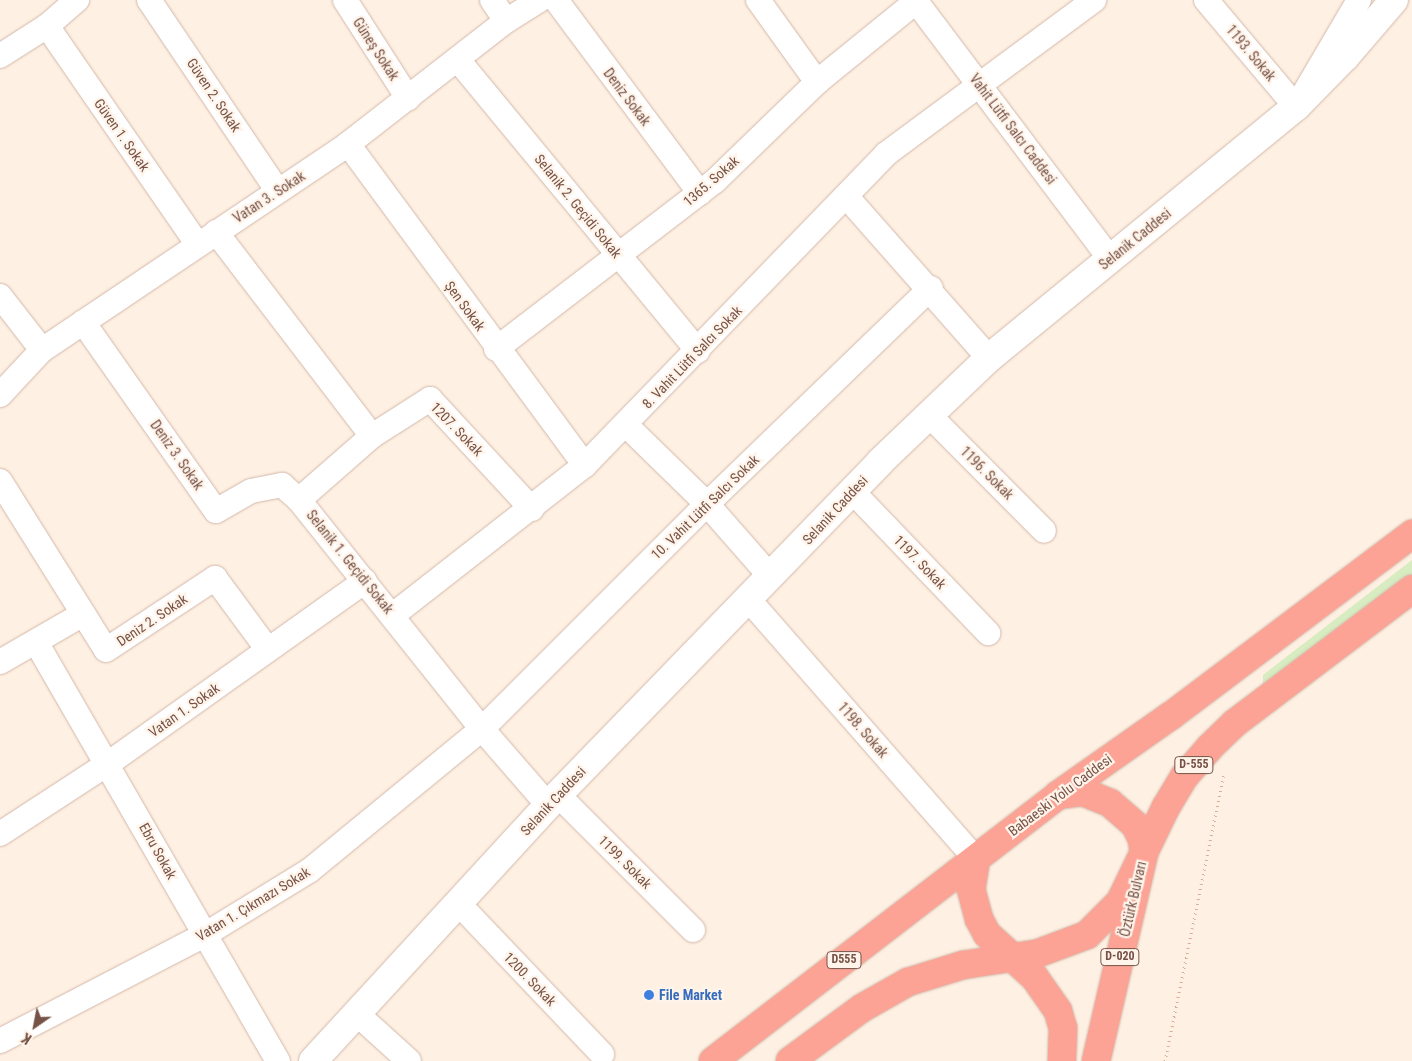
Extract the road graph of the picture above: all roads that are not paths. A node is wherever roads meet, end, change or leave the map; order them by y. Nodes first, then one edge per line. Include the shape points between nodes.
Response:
1 (77, 0) edge
2 (149, 0) edge
3 (345, 0) edge
4 (492, 0) edge
5 (539, 0) edge
6 (556, 0) edge
7 (758, 0) edge
8 (916, 0) edge
9 (1094, 0) edge
10 (1206, 0) edge
11 (1359, 0) edge
12 (1394, 0) edge
13 (506, 21) junction
14 (47, 26) junction
15 (0, 56) edge
16 (458, 60) junction
17 (817, 82) junction
18 (980, 85) junction
19 (408, 98) junction
20 (1296, 107) junction
21 (348, 144) junction
22 (278, 191) junction
23 (700, 192) junction
24 (846, 196) junction
25 (207, 238) junction
26 (619, 256) junction
27 (1110, 259) junction
28 (931, 288) junction
29 (0, 296) edge
30 (83, 322) junction
31 (496, 349) junction
32 (42, 350) junction
33 (698, 351) junction
34 (989, 358) junction
35 (0, 395) edge
36 (929, 415) junction
37 (626, 425) junction
38 (372, 436) junction
39 (584, 465) junction
40 (0, 481) edge
41 (852, 491) junction
42 (299, 500) junction
43 (707, 504) junction
44 (532, 509) junction
45 (1044, 531) dead end
46 (1412, 534) edge
47 (771, 577) junction
48 (365, 581) junction
49 (1412, 589) edge
50 (749, 600) junction
51 (84, 614) junction
52 (393, 615) junction
53 (988, 632) dead end
54 (36, 642) junction
55 (268, 650) junction
56 (0, 662) edge
57 (482, 729) junction
58 (109, 763) junction
59 (1058, 795) junction
60 (553, 800) junction
61 (0, 834) edge
62 (1144, 853) junction
63 (976, 859) junction
64 (458, 903) junction
65 (693, 930) dead end
66 (206, 934) junction
67 (1014, 958) junction
68 (357, 1014) junction
69 (0, 1041) edge
70 (602, 1054) dead end
71 (278, 1061) edge
72 (314, 1061) edge
73 (409, 1061) edge
74 (713, 1061) edge
75 (790, 1061) edge
76 (1062, 1061) edge
77 (1096, 1061) edge

1 - 14 street
2 - 22 street, Güven 2. Sokak
3 - 19 street, Güneş Sokak
4 - 13 street
5 - 13 street, Vatan 3. Sokak
6 - 23 street, Deniz Sokak
7 - 17 street
8 - 17 street, 1365. Sokak
8 - 18 street, Vahit Lütfi Salcı Caddesi
9 - 18 street, 8. Vahit Lütfi Salcı Sokak
10 - 20 street, 1193. Sokak
11 - 20 street
12 - 20 street, Selanik Caddesi
13 - 16 street, Vatan 3. Sokak
14 - 15 street
14 - 25 street, Güven 1. Sokak
16 - 19 street, Vatan 3. Sokak
16 - 26 street, Selanik 2. Geçidi Sokak
17 - 23 street, 1365. Sokak
18 - 24 street, 8. Vahit Lütfi Salcı Sokak via 886,154
18 - 27 street, Vahit Lütfi Salcı Caddesi
19 - 21 street, Vatan 3. Sokak
20 - 27 street, Selanik Caddesi
21 - 22 street, Vatan 3. Sokak
21 - 31 street, Şen Sokak
22 - 25 street, Vatan 3. Sokak
23 - 26 street, 1365. Sokak
24 - 28 street
24 - 33 street, 8. Vahit Lütfi Salcı Sokak
25 - 30 street, Vatan 3. Sokak
25 - 38 street
26 - 31 street, 1365. Sokak
26 - 33 street, Selanik 2. Geçidi Sokak
27 - 34 street, Selanik Caddesi
28 - 34 street
28 - 43 street, 10. Vahit Lütfi Salcı Sokak
29 - 32 street
30 - 32 street, Vatan 3. Sokak
30 - 42 street, Deniz 3. Sokak via 216,511 250,491 282,485
31 - 39 street, Şen Sokak
32 - 35 street, Vatan 3. Sokak
33 - 37 street, 8. Vahit Lütfi Salcı Sokak
34 - 36 street, Selanik Caddesi
36 - 41 street, Selanik Caddesi
36 - 45 street, 1196. Sokak
37 - 39 street, 8. Vahit Lütfi Salcı Sokak
37 - 43 street
38 - 42 street, Selanik 1. Geçidi Sokak
38 - 44 street, 1207. Sokak via 430,399
39 - 44 street, 8. Vahit Lütfi Salcı Sokak
40 - 51 street, Deniz 2. Sokak
41 - 47 street, Selanik Caddesi
41 - 53 street, 1197. Sokak
42 - 48 street, Selanik 1. Geçidi Sokak
43 - 47 street
43 - 57 street, 10. Vahit Lütfi Salcı Sokak
44 - 52 street, 8. Vahit Lütfi Salcı Sokak
46 - 59 highway, Babaeski Yolu Caddesi
47 - 50 street, Selanik Caddesi
48 - 52 street, Selanik 1. Geçidi Sokak
48 - 55 street, Vatan 1. Sokak
49 - 62 highway, D-555 via 1235,723 1209,748 1170,799
50 - 60 street, Selanik Caddesi
50 - 63 street, 1198. Sokak
51 - 54 street
51 - 55 street, Deniz 2. Sokak via 106,650 215,578
52 - 57 street, Selanik 1. Geçidi Sokak
54 - 56 street
54 - 58 street, Ebru Sokak
55 - 58 street, Vatan 1. Sokak
57 - 60 street, Selanik 1. Geçidi Sokak
57 - 66 street, Vatan 1. Çıkmazı Sokak via 309,871
58 - 61 street, Vatan 1. Sokak
58 - 66 street, Ebru Sokak
59 - 62 highway, D-020 via 1083,792 1110,803 1135,825
59 - 63 highway, Babaeski Yolu Caddesi
60 - 64 street, Selanik Caddesi
60 - 65 street, 1199. Sokak
62 - 67 highway, D-555 via 1120,902 1087,935 1065,945
62 - 77 highway, Öztürk Bulvarı / D-020
63 - 67 highway via 971,889 979,919 987,934
63 - 74 highway, Babaeski Yolu Caddesi / D555
64 - 68 street, Selanik Caddesi
64 - 70 street, 1200. Sokak
66 - 69 street, Vatan 1. Çıkmazı Sokak
66 - 71 street, Ebru Sokak
67 - 75 highway, D-555 via 963,965 908,982 862,1008
67 - 76 highway via 1039,983 1058,1011 1063,1028
68 - 72 street, Selanik Caddesi
68 - 73 street

